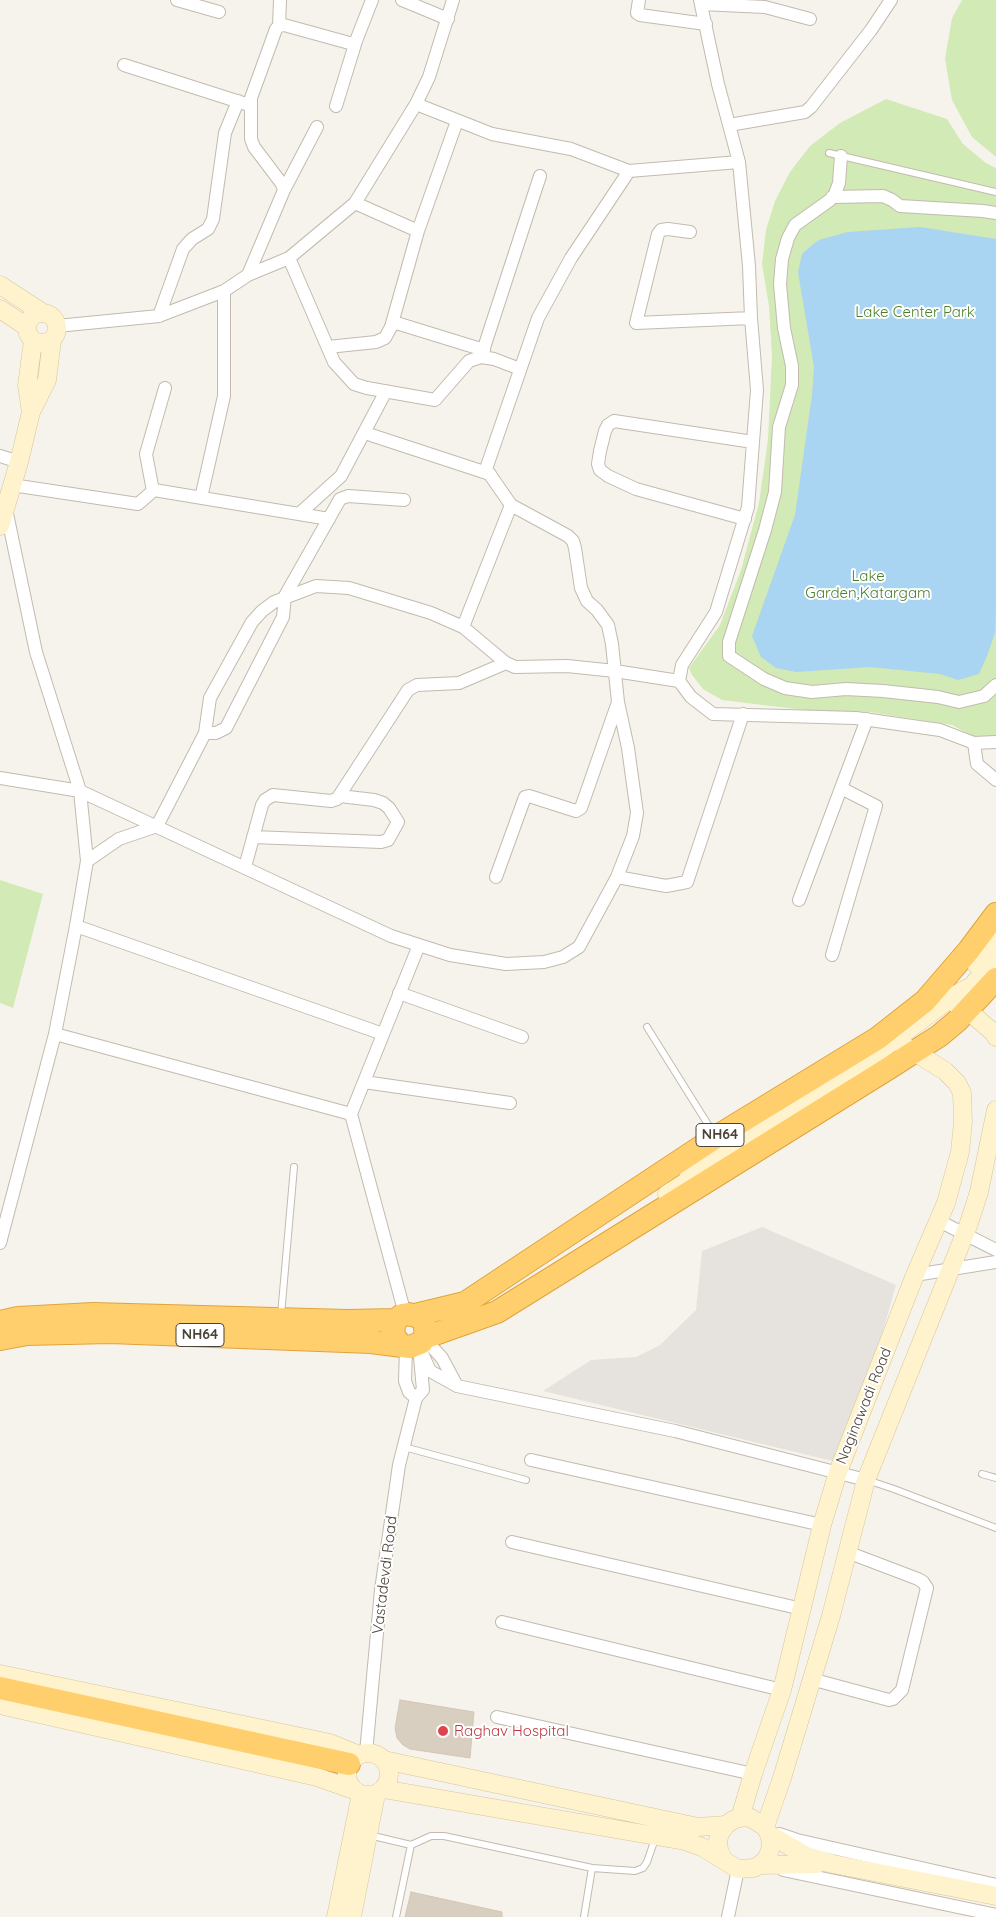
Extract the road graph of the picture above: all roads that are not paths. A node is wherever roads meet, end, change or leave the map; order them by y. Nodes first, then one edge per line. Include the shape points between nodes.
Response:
1 (177, 0) edge
2 (280, 0) edge
3 (372, 0) edge
4 (402, 0) edge
5 (453, 0) edge
6 (639, 0) edge
7 (891, 0) edge
8 (192, 2) edge
9 (701, 2) edge
10 (220, 12) dead end
11 (448, 19) junction
12 (810, 19) dead end
13 (706, 24) junction
14 (279, 26) junction
15 (356, 41) junction
16 (124, 65) dead end
17 (244, 103) junction
18 (416, 104) junction
19 (336, 106) dead end
20 (457, 121) junction
21 (729, 125) junction
22 (316, 127) dead end
23 (835, 154) joint
24 (739, 162) junction
25 (629, 171) junction
26 (540, 176) dead end
27 (284, 190) junction
28 (996, 192) edge
29 (832, 197) junction
30 (355, 203) junction
31 (996, 213) edge
32 (418, 231) junction
33 (690, 232) dead end
34 (288, 258) junction
35 (248, 275) junction
36 (0, 284) edge
37 (224, 291) junction
38 (0, 309) edge
39 (44, 313) junction
40 (159, 316) junction
41 (751, 318) junction
42 (393, 322) junction
43 (55, 333) junction
44 (30, 334) junction
45 (328, 347) junction
46 (482, 353) junction
47 (520, 369) junction
48 (165, 388) dead end
49 (386, 391) junction
50 (31, 412) junction
51 (371, 435) dead end
52 (753, 442) junction
53 (0, 456) edge
54 (19, 462) junction
55 (490, 474) junction
56 (12, 486) junction
57 (153, 491) junction
58 (202, 498) junction
59 (404, 500) dead end
60 (511, 505) junction
61 (6, 507) junction
62 (300, 514) junction
63 (329, 518) junction
64 (744, 520) junction
65 (0, 526) edge
66 (285, 596) junction
67 (463, 627) junction
68 (506, 663) junction
69 (615, 671) junction
70 (679, 681) junction
71 (996, 685) edge
72 (618, 702) junction
73 (742, 714) junction
74 (866, 720) junction
75 (205, 733) junction
76 (996, 742) edge
77 (974, 744) junction
78 (0, 778) edge
79 (996, 780) edge
80 (841, 788) junction
81 (80, 791) junction
82 (340, 796) junction
83 (157, 826) junction
84 (253, 837) junction
85 (87, 862) junction
86 (245, 867) junction
87 (496, 877) dead end
88 (617, 877) junction
89 (799, 900) dead end
90 (996, 914) edge
91 (76, 926) junction
92 (996, 938) edge
93 (419, 945) junction
94 (832, 955) dead end
95 (996, 956) edge
96 (996, 979) edge
97 (400, 993) junction
98 (951, 998) junction
99 (647, 1027) dead end
100 (55, 1034) junction
101 (383, 1034) junction
102 (522, 1037) dead end
103 (996, 1038) edge
104 (897, 1042) junction
105 (364, 1082) junction
106 (510, 1103) dead end
107 (996, 1110) edge
108 (351, 1114) junction
109 (716, 1137) junction
110 (294, 1167) dead end
111 (939, 1221) junction
112 (965, 1233) junction
113 (0, 1244) edge
114 (996, 1250) edge
115 (996, 1262) edge
116 (950, 1270) junction
117 (915, 1275) junction
118 (466, 1313) junction
119 (405, 1316) junction
120 (281, 1320) junction
121 (0, 1322) edge
122 (0, 1339) edge
123 (412, 1343) junction
124 (416, 1398) junction
125 (404, 1447) junction
126 (531, 1460) dead end
127 (838, 1472) junction
128 (982, 1474) dead end
129 (996, 1478) edge
130 (526, 1480) dead end
131 (866, 1480) junction
132 (822, 1525) junction
133 (996, 1528) edge
134 (512, 1542) dead end
135 (847, 1552) junction
136 (802, 1609) junction
137 (502, 1622) dead end
138 (0, 1674) edge
139 (811, 1679) junction
140 (0, 1688) edge
141 (782, 1690) junction
142 (0, 1705) edge
143 (497, 1717) dead end
144 (358, 1758) junction
145 (384, 1760) junction
146 (753, 1774) junction
147 (368, 1792) junction
148 (733, 1821) junction
149 (767, 1830) junction
150 (368, 1835) junction
151 (656, 1836) junction
152 (412, 1845) junction
153 (723, 1859) junction
154 (832, 1864) junction
155 (751, 1867) junction
156 (592, 1868) junction
157 (996, 1884) edge
158 (996, 1896) edge
159 (996, 1915) edge
160 (336, 1917) edge
161 (352, 1917) edge
162 (396, 1917) edge
163 (584, 1917) edge
164 (728, 1917) edge

1 - 8 street
2 - 14 street
3 - 15 street
4 - 11 street
5 - 11 street
6 - 13 street via 637,13 640,15
7 - 21 street via 805,112
8 - 10 street
9 - 12 street via 765,7
9 - 13 street
11 - 18 street via 429,77
13 - 21 street
14 - 15 street via 351,44
14 - 17 street
15 - 19 street
16 - 17 street
17 - 27 street via 252,144
17 - 40 street via 225,133 213,219 208,229 183,249
18 - 20 street
18 - 30 street
20 - 25 street via 492,134 571,149
20 - 32 street
21 - 24 street
22 - 27 street
23 - 28 lane
23 - 29 street via 839,183
24 - 25 street
24 - 41 street
25 - 47 street via 571,258 538,318
26 - 46 street
27 - 35 street
29 - 31 street via 883,196 900,206
29 - 71 street via 795,225 782,259 780,284 792,384 779,427 775,492 729,642 729,656 764,679 785,688 812,692 846,689 883,691 959,702 984,696
30 - 32 street
30 - 34 street
32 - 42 street
33 - 41 street via 668,229 658,234 636,323
34 - 35 street
34 - 45 street
35 - 37 street
36 - 39 main road
37 - 40 street
37 - 58 street via 224,396
38 - 44 main road
39 - 43 main road via 52,317
39 - 44 main road via 30,318
40 - 43 street
41 - 52 street via 756,390
42 - 45 street via 385,338 376,342
42 - 46 street
43 - 44 main road via 43,344
43 - 50 main road via 47,380
44 - 50 main road via 27,386
45 - 49 street via 334,362 354,384
46 - 47 street
46 - 49 street via 469,361 435,400
47 - 55 street via 486,469
48 - 57 street via 146,454
49 - 62 street via 341,476
50 - 54 main road
51 - 55 street
52 - 64 street via 748,508
52 - 64 street via 614,421 605,431 598,464 608,476 636,489
53 - 54 street
54 - 56 main road
55 - 60 street
56 - 57 street via 138,504
56 - 61 main road
57 - 58 street
58 - 62 street
59 - 63 street via 344,496
60 - 67 street
60 - 69 street via 573,541 581,588 587,601 608,625
61 - 65 main road
61 - 81 street via 36,652
62 - 63 street
63 - 66 street
64 - 70 street via 716,612 682,665
66 - 67 street via 316,586 349,588 431,612
66 - 75 street via 252,622 210,698
66 - 75 street via 283,617 226,728 216,733
67 - 68 street
68 - 69 street
68 - 82 street via 459,683 417,685 408,690
69 - 70 street
69 - 72 street
70 - 73 street via 690,697 713,714
72 - 87 street via 581,808 576,811 525,797
72 - 88 street via 637,813 633,836
73 - 74 street
73 - 88 street via 687,882 666,886
74 - 77 street via 940,730
74 - 80 street
75 - 83 street
76 - 77 street
77 - 79 street via 977,764
78 - 81 street
80 - 89 street
80 - 94 street via 876,806
81 - 83 street
81 - 85 street
82 - 84 street via 331,800 269,797 262,805
82 - 84 street via 374,800 389,808 398,822 388,840
83 - 85 street via 118,838
83 - 86 street
84 - 86 street
85 - 91 street
86 - 93 street via 391,936
88 - 93 street via 579,947 563,957 544,962 506,964 450,955
90 - 98 highway, NH64 via 969,950
91 - 100 street
91 - 101 street
92 - 98 main road
93 - 97 street
95 - 98 main road via 972,986
96 - 98 highway, NH64
97 - 101 street
97 - 102 street
98 - 103 main road
98 - 104 highway, NH64 via 925,1000
98 - 104 highway, NH64 via 939,1036
99 - 109 lane
100 - 108 street
100 - 113 street
101 - 105 street
104 - 109 highway, NH64
104 - 111 main road, Naginawadi Road via 945,1071 962,1093 960,1152
104 - 118 main road via 692,1171 686,1182 491,1305
104 - 118 highway, NH64 via 497,1312
105 - 106 street
105 - 108 street
107 - 112 main road, Naginawadi Road via 979,1192
108 - 119 street
109 - 118 highway, NH64
110 - 120 lane
111 - 112 street
111 - 117 main road, Naginawadi Road
112 - 114 street
112 - 116 main road, Naginawadi Road
115 - 116 street
116 - 117 street
116 - 131 main road, Naginawadi Road
117 - 127 main road, Naginawadi Road
118 - 119 highway, NH64
118 - 123 highway, NH64
119 - 120 highway, NH64 via 347,1322
119 - 123 highway via 393,1330 396,1341
119 - 123 highway via 424,1322 426,1333
120 - 121 highway, NH64 via 93,1314
122 - 123 highway, NH64 via 27,1334 110,1332
123 - 124 street, Vastadevdi Road via 422,1390
123 - 124 street via 405,1381 409,1392
123 - 127 street via 442,1358 457,1386 675,1431
124 - 125 street, Vastadevdi Road
125 - 130 lane
125 - 144 street, Vastadevdi Road
126 - 132 street
127 - 131 street
127 - 132 main road, Naginawadi Road
128 - 129 lane
131 - 133 lane
131 - 135 main road, Naginawadi Road
132 - 136 main road, Naginawadi Road
134 - 136 street
135 - 139 main road, Naginawadi Road
135 - 139 street via 918,1579 927,1588 902,1690 889,1700
136 - 141 main road, Naginawadi Road
137 - 141 street
138 - 144 main road via 330,1743
139 - 149 main road, Naginawadi Road
140 - 144 highway via 322,1758
141 - 146 main road, Naginawadi Road
142 - 147 main road via 317,1777
143 - 146 street
144 - 145 main road via 372,1754
144 - 147 main road via 347,1778
145 - 147 main road via 388,1765 389,1778
145 - 148 main road via 698,1827
146 - 148 main road, Naginawadi Road
147 - 150 main road
147 - 151 main road
147 - 160 main road
148 - 149 main road via 751,1818
148 - 153 main road via 720,1833 718,1842
149 - 154 main road via 806,1856
149 - 155 main road via 770,1850 767,1858
149 - 157 street via 797,1840
150 - 152 lane
150 - 161 main road
151 - 153 main road via 685,1841
151 - 156 lane via 643,1868 635,1871
152 - 156 lane via 431,1836 444,1836
152 - 162 lane
153 - 155 main road via 730,1865
154 - 155 main road via 779,1863
154 - 158 main road
155 - 159 street via 787,1871
155 - 164 street
156 - 163 lane

